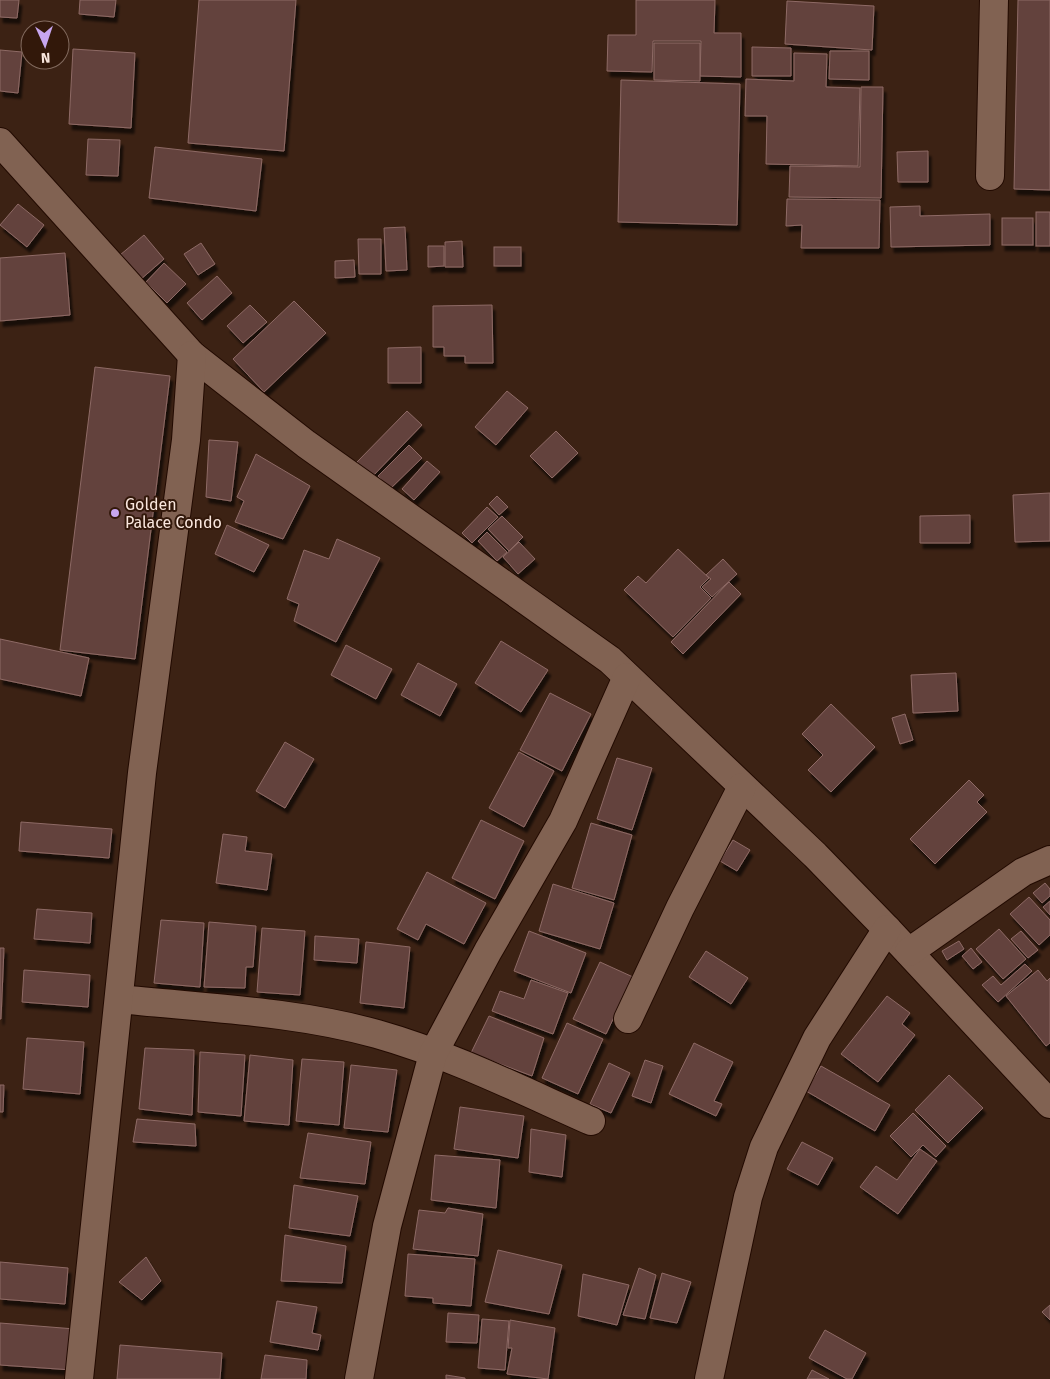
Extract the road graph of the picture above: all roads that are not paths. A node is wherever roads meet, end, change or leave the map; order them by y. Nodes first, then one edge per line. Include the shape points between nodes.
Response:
1 (994, 0) edge
2 (0, 142) edge
3 (990, 176) dead end
4 (192, 355) junction
5 (627, 677) junction
6 (742, 787) junction
7 (1050, 860) edge
8 (887, 928) junction
9 (909, 952) junction
10 (119, 999) junction
11 (628, 1019) dead end
12 (433, 1054) junction
13 (1050, 1104) edge
14 (591, 1121) dead end
15 (79, 1379) edge
16 (359, 1379) edge
17 (709, 1379) edge

1 - 3 street
2 - 4 street
4 - 5 street via 306,444 610,660
4 - 10 street via 186,440 142,773
5 - 6 street
5 - 12 street via 563,821
6 - 8 street
6 - 11 street
7 - 9 street via 1023,872
8 - 9 street
8 - 17 street via 817,1038 764,1147 748,1197
9 - 13 street
10 - 12 street via 319,1021 378,1034
10 - 15 street
12 - 14 street via 475,1069
12 - 16 street via 387,1226

